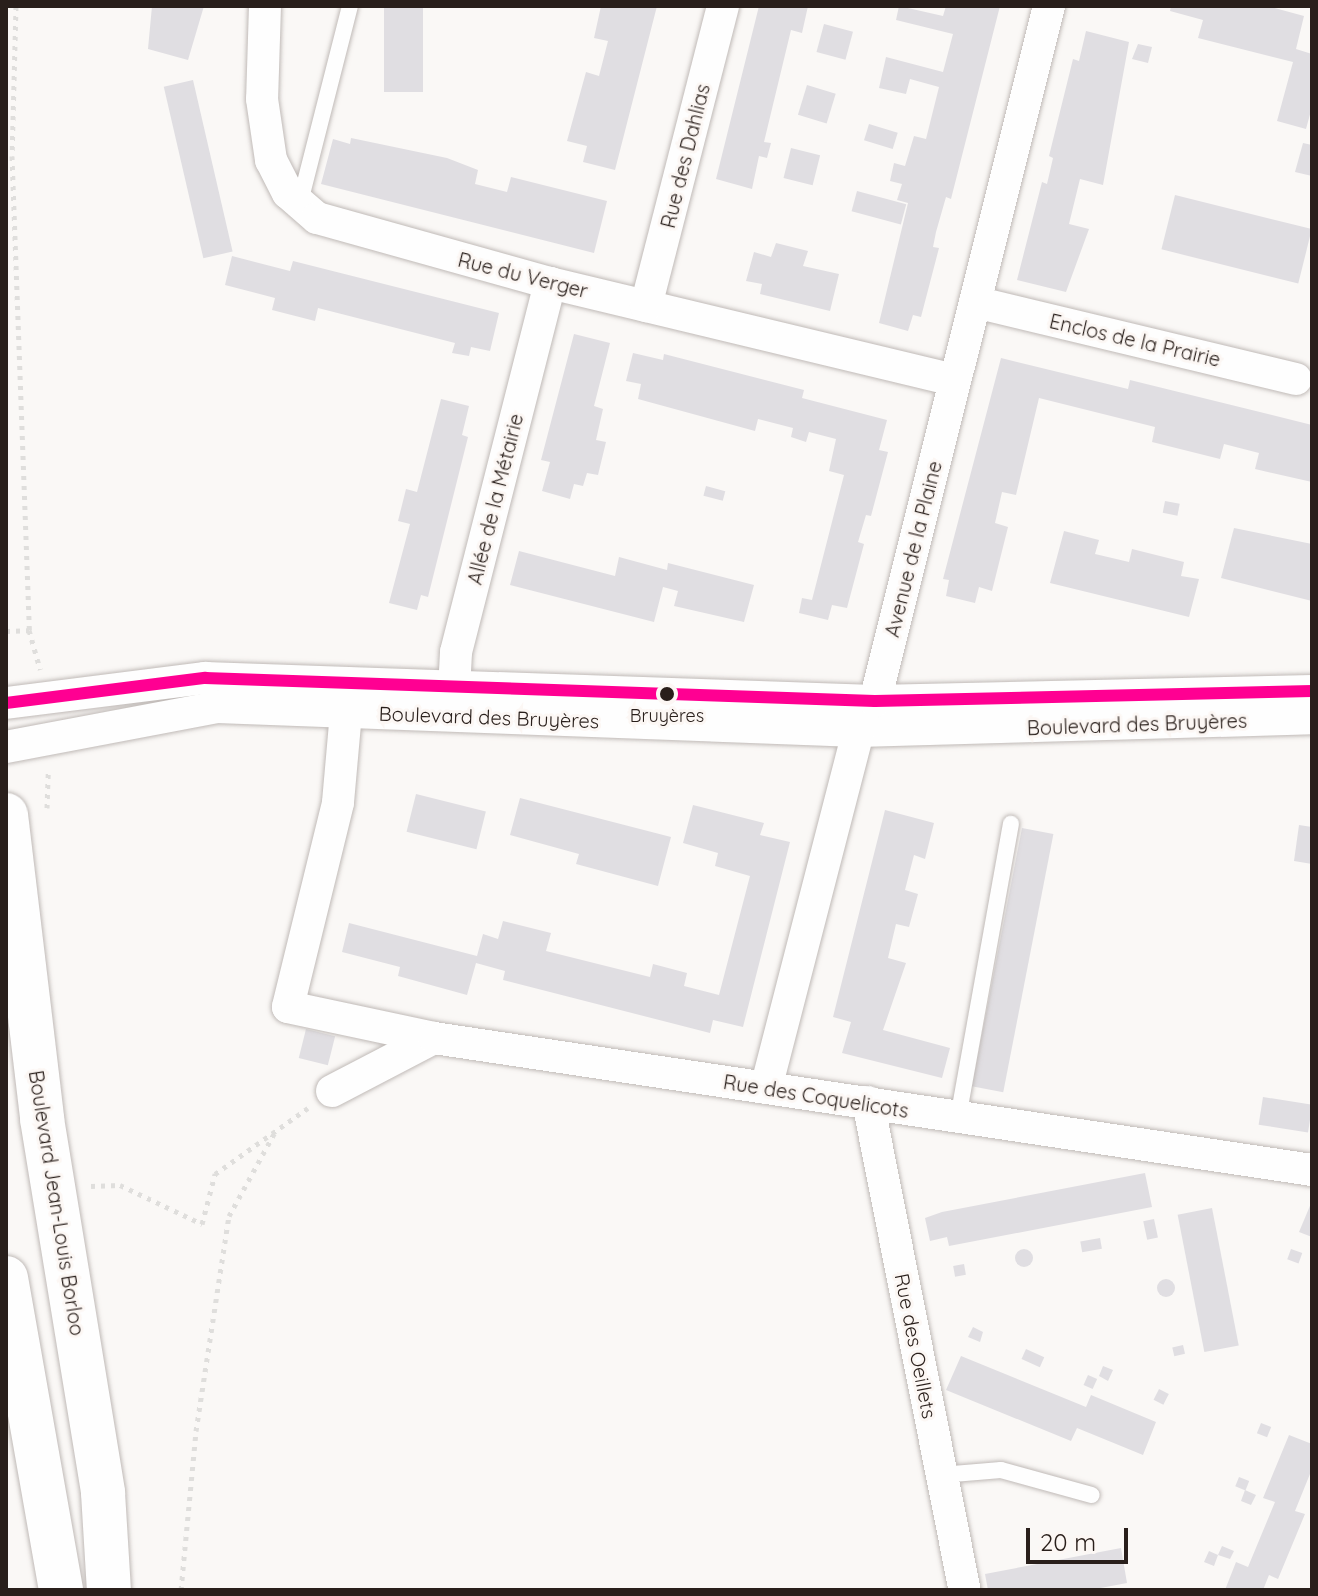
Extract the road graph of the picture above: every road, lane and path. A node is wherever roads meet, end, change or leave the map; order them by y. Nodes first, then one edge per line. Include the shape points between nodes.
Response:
1 (16, 6) edge
2 (265, 6) edge
3 (350, 6) edge
4 (723, 6) edge
5 (1049, 6) edge
6 (299, 207) junction
7 (550, 283) junction
8 (975, 302) junction
9 (646, 306) junction
10 (1296, 379) dead end
11 (955, 380) junction
12 (29, 630) junction
13 (6, 631) edge
14 (1312, 691) edge
15 (347, 697) junction
16 (43, 699) junction
17 (875, 701) junction
18 (454, 702) junction
19 (6, 703) edge
20 (1312, 718) edge
21 (858, 731) junction
22 (47, 740) junction
23 (6, 747) edge
24 (26, 814) edge
25 (1011, 824) dead end
26 (434, 1038) junction
27 (766, 1088) junction
28 (332, 1091) joint
29 (868, 1102) junction
30 (958, 1118) junction
31 (275, 1132) junction
32 (1312, 1170) edge
33 (85, 1171) dead end
34 (88, 1187) junction
35 (90, 1202) dead end
36 (6, 1278) edge
37 (941, 1475) junction
38 (1092, 1495) dead end
39 (59, 1572) edge
40 (109, 1590) edge
41 (181, 1590) edge
42 (965, 1590) edge

1 - 12 path via 12,156
2 - 6 street via 267,139 279,177
3 - 6 lane
4 - 9 street, Rue des Dahlias
5 - 8 street, Avenue de la Plaine
6 - 7 street, Rue du Verger via 349,230
7 - 9 street, Rue du Verger
7 - 18 street, Allée de la Métairie via 456,652
8 - 10 street, Enclos de la Prairie
8 - 11 street, Avenue de la Plaine
9 - 11 street, Rue du Verger
11 - 17 street, Avenue de la Plaine
12 - 13 path
12 - 16 path
14 - 17 street, Boulevard des Bruyères
15 - 16 street, Boulevard des Bruyères via 185,678
15 - 18 street, Boulevard des Bruyères
15 - 22 street, Boulevard des Bruyères via 203,708
15 - 26 street, Rue des Coquelicots via 338,803 288,1007
16 - 19 street, Boulevard des Bruyères
17 - 18 street, Boulevard des Bruyères
17 - 21 street, Avenue de la Plaine
18 - 21 street, Boulevard des Bruyères
20 - 21 street, Boulevard des Bruyères
21 - 27 street, Avenue de la Plaine
22 - 23 street, Boulevard des Bruyères
22 - 24 path
24 - 40 main road, Boulevard Jean-Louis Borloo via 40,1106 108,1544
25 - 30 lane
26 - 27 street, Rue des Coquelicots
26 - 28 street
27 - 29 street, Rue des Coquelicots
28 - 31 path
29 - 30 street, Rue des Coquelicots
29 - 37 street, Rue des Oeillets
30 - 32 street, Rue des Coquelicots
31 - 34 path via 215,1174 202,1224 120,1185
31 - 41 path via 229,1216 196,1431
33 - 34 path
34 - 35 path
36 - 39 main road
37 - 38 lane via 1001,1470
37 - 42 street, Rue des Oeillets

